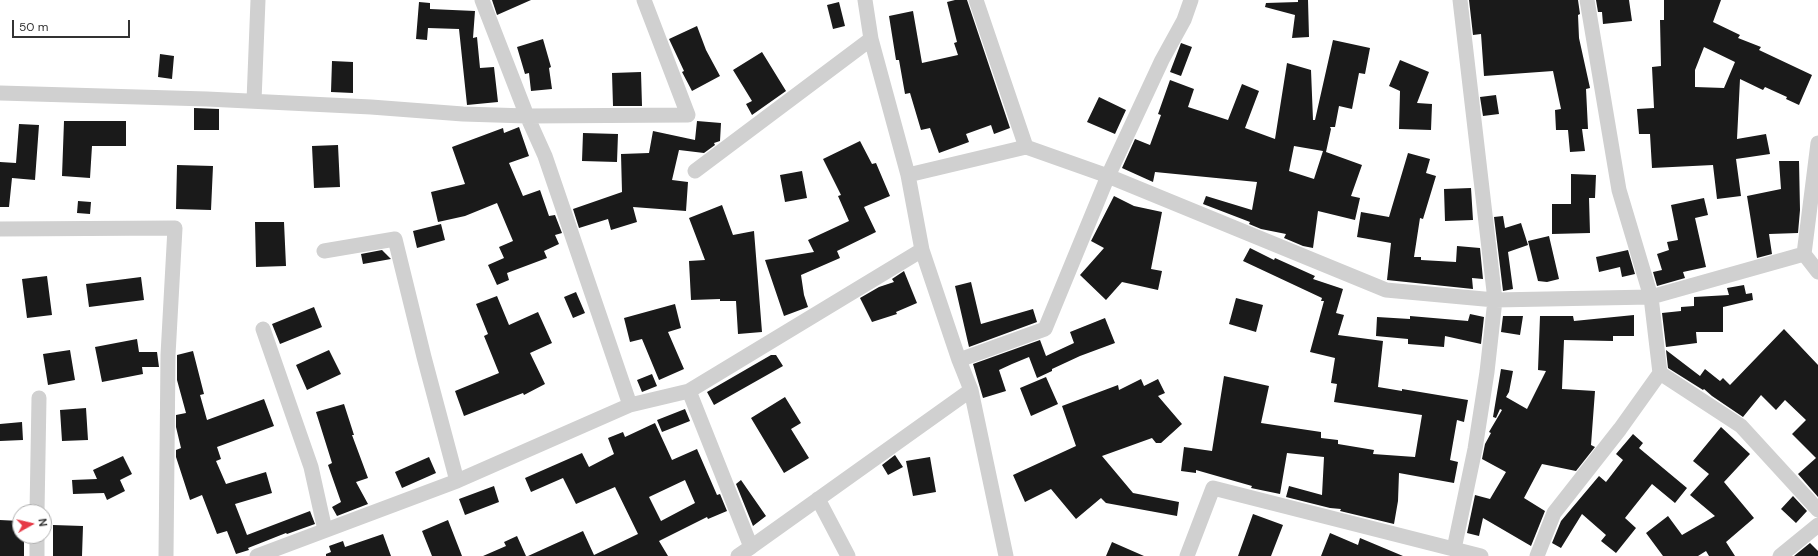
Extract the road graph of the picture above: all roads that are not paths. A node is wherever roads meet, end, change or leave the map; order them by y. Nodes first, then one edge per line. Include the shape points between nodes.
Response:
1 (258, 0) edge
2 (482, 0) edge
3 (644, 0) edge
4 (865, 0) edge
5 (976, 0) edge
6 (1191, 0) edge
7 (1460, 0) edge
8 (1587, 0) edge
9 (871, 39) junction
10 (0, 93) edge
11 (254, 101) junction
12 (527, 116) junction
13 (1818, 143) edge
14 (1026, 146) junction
15 (695, 172) dead end
16 (908, 175) junction
17 (1108, 176) junction
18 (0, 229) edge
19 (324, 250) dead end
20 (922, 250) junction
21 (1804, 254) junction
22 (1818, 272) edge
23 (1651, 297) junction
24 (1495, 300) junction
25 (262, 329) dead end
26 (959, 360) junction
27 (1660, 373) junction
28 (971, 390) junction
29 (689, 391) junction
30 (39, 398) dead end
31 (630, 405) junction
32 (457, 481) junction
33 (818, 499) junction
34 (37, 504) edge
35 (1818, 510) edge
36 (1818, 525) edge
37 (325, 530) junction
38 (37, 544) edge
39 (751, 547) junction
40 (1454, 549) junction
41 (37, 556) edge
42 (166, 556) edge
43 (257, 556) edge
44 (738, 556) edge
45 (848, 556) edge
46 (1006, 556) edge
47 (1187, 556) edge
48 (1481, 556) edge
49 (1537, 556) edge
50 (1780, 556) edge

1 - 11 street
2 - 12 street
3 - 12 street via 688,115
4 - 9 street
5 - 14 street
6 - 17 street via 1184,20 1162,60
7 - 24 street
8 - 23 street via 1619,190
9 - 15 street
9 - 16 street
10 - 11 street
11 - 12 street
12 - 31 street via 545,156
13 - 21 street
14 - 16 street
14 - 17 street
16 - 20 street
17 - 24 street via 1386,290
17 - 26 street via 1045,329
18 - 42 street via 175,228 168,355
19 - 32 street via 395,239
20 - 26 street
20 - 29 street
21 - 22 street
21 - 23 street
23 - 24 street
23 - 27 street
24 - 40 street via 1475,449
25 - 37 street via 311,467
26 - 28 street
27 - 35 street via 1741,426
27 - 49 street via 1554,513
28 - 33 street
28 - 46 street
29 - 31 street
29 - 39 street
30 - 34 street
31 - 32 street
32 - 37 street
33 - 39 street
33 - 45 street
36 - 50 street
37 - 43 street
38 - 41 street
39 - 44 street
40 - 47 street via 1213,488
40 - 48 street

